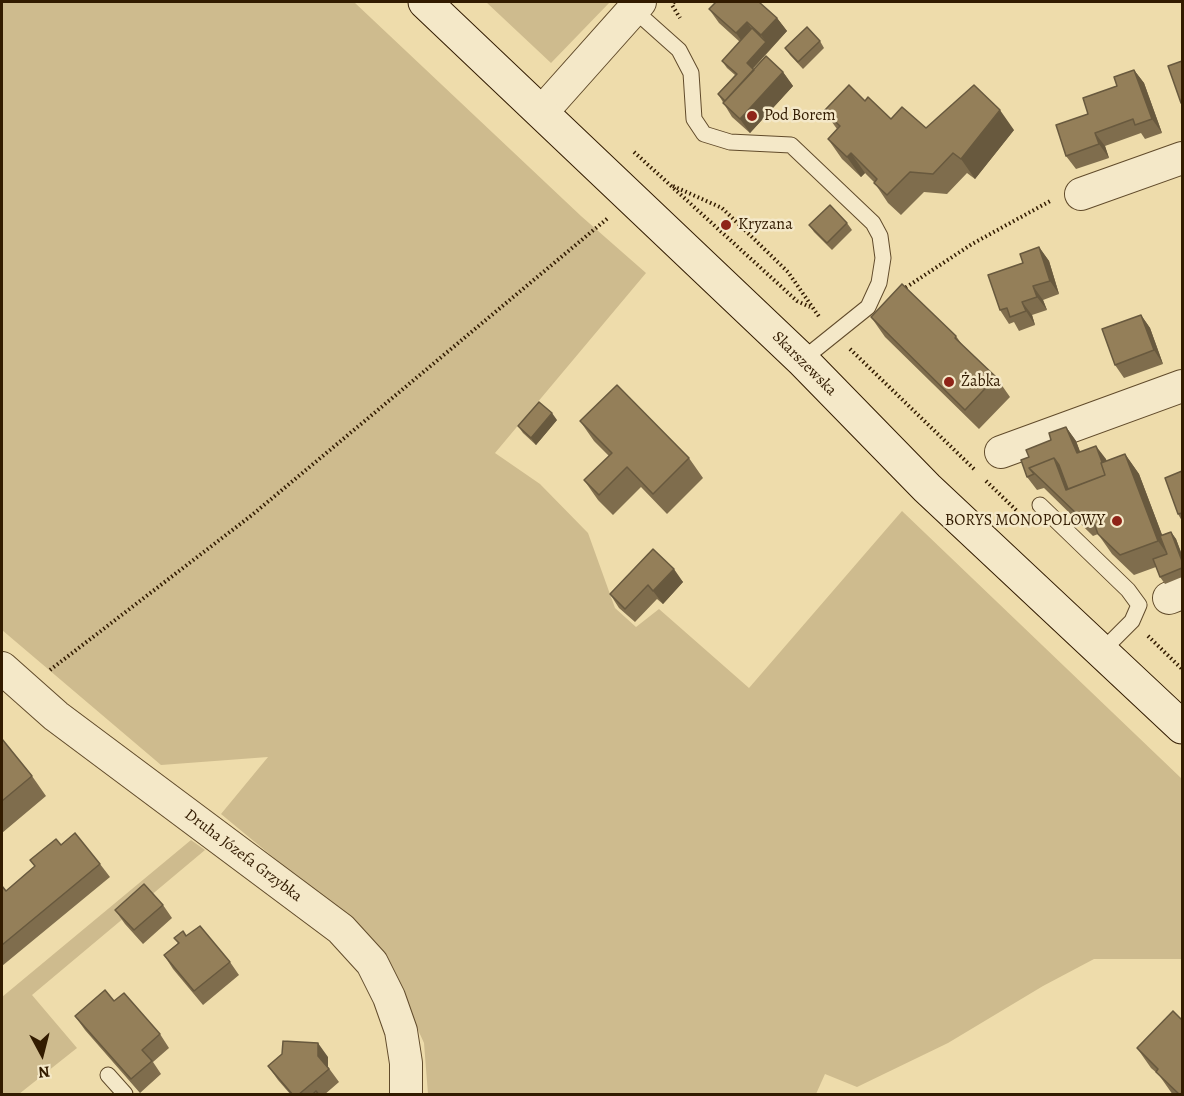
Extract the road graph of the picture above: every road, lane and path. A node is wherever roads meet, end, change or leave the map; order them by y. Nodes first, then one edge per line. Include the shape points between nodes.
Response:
1 (425, 2) edge
2 (636, 5) edge
3 (542, 112) junction
4 (1182, 158) edge
5 (1081, 194) joint
6 (631, 199) junction
7 (901, 290) edge
8 (811, 308) junction
9 (835, 335) junction
10 (802, 360) junction
11 (1182, 386) edge
12 (1001, 452) dead end
13 (975, 471) dead end
14 (983, 478) dead end
15 (1040, 505) dead end
16 (1025, 518) dead end
17 (1132, 621) junction
18 (1102, 650) junction
19 (2, 668) edge
20 (1182, 669) edge
21 (27, 690) junction
22 (1182, 727) edge
23 (108, 1075) dead end
24 (125, 1095) edge
25 (406, 1095) edge

1 - 3 main road, Skarszewska
2 - 3 street
2 - 9 lane via 679,50 692,72 694,119 704,134 729,142 791,145 873,223 880,236 883,258 879,283 867,307
3 - 6 main road, Skarszewska
4 - 5 street
5 - 7 path via 1063,194 972,244
6 - 10 main road, Skarszewska
6 - 21 path via 252,515
8 - 8 path via 797,301 673,186 722,208 788,272
8 - 9 path
9 - 10 lane
9 - 13 path
10 - 18 main road, Skarszewska via 927,488
11 - 12 street
14 - 16 path
15 - 17 lane via 1128,590 1139,606
17 - 18 lane
17 - 20 path
18 - 22 main road, Skarszewska
19 - 21 street, Druha Józefa Grzybka
21 - 25 street, Druha Józefa Grzybka via 94,745 341,929 372,963 389,997 401,1030
23 - 24 lane

